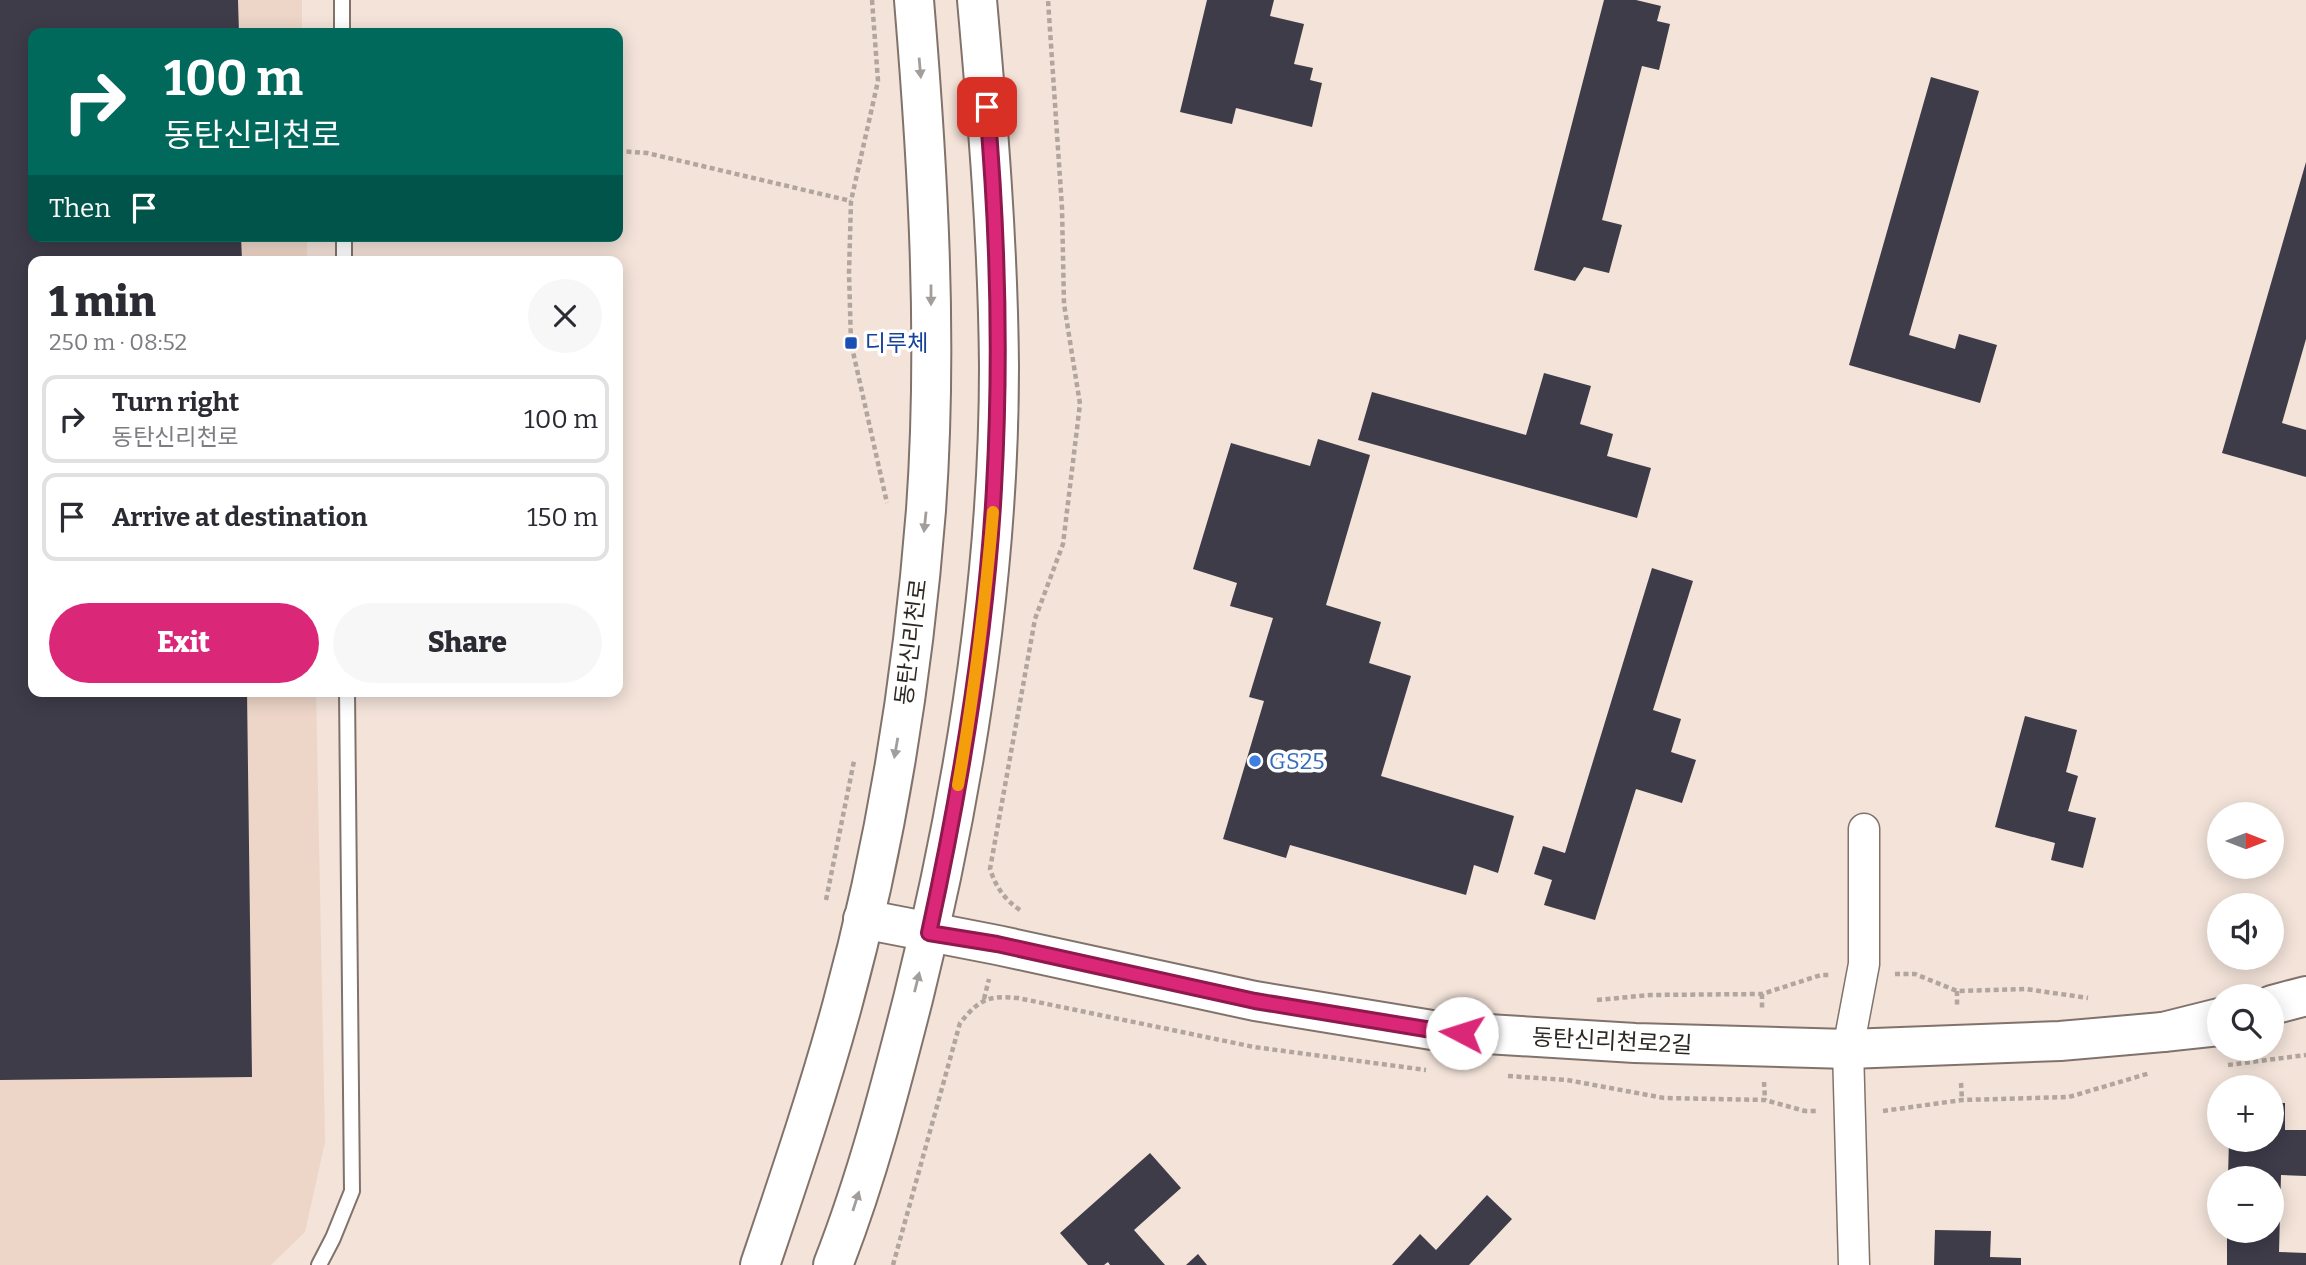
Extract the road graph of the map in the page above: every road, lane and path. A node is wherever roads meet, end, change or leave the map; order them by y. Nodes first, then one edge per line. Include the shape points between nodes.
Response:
1 (342, 0) edge
2 (872, 0) edge
3 (914, 0) edge
4 (977, 0) edge
5 (1048, 0) edge
6 (342, 28) edge
7 (623, 151) edge
8 (851, 201) junction
9 (887, 503) dead end
10 (347, 697) edge
11 (856, 751) dead end
12 (1864, 829) dead end
13 (825, 908) dead end
14 (1021, 911) dead end
15 (863, 919) junction
16 (929, 933) junction
17 (1915, 974) dead end
18 (1821, 975) dead end
19 (2306, 996) edge
20 (2089, 998) dead end
21 (984, 999) dead end
22 (1586, 1002) dead end
23 (2284, 1002) edge
24 (2306, 1018) edge
25 (2284, 1020) edge
26 (2207, 1021) edge
27 (2207, 1027) edge
28 (2163, 1032) junction
29 (1848, 1049) junction
30 (2306, 1055) edge
31 (2215, 1066) dead end
32 (2162, 1069) dead end
33 (1895, 1110) dead end
34 (318, 1265) edge
35 (760, 1265) edge
36 (833, 1265) edge
37 (893, 1265) edge
38 (1854, 1265) edge

1 - 6 lane
2 - 8 path via 878,81
3 -> 15 main road, 동탄신리천로 via 931,243 926,508 901,719
4 - 16 main road via 997,257 994,488 969,721
5 - 14 path via 1064,304 1080,404 1063,544 1035,620 990,869 1007,902
7 - 8 path
8 - 9 path via 851,343
10 - 34 lane via 352,1191
11 - 13 path
12 - 29 street via 1864,964
15 - 16 main road, 동탄신리천로2길
15 - 35 main road, 동탄신리천로 via 798,1154
16 - 29 main road, 동탄신리천로2길 via 1255,1001 1438,1031
36 -> 16 main road via 880,1128
17 - 20 path via 1956,991 2026,989
18 - 22 path via 1762,994 1650,995
19 - 23 main road
21 - 37 path via 960,1023
24 - 25 main road
26 - 28 main road, 동탄신리천로2길
27 - 28 main road, 동탄신리천로2길
28 - 29 main road, 동탄신리천로2길
29 - 38 street
30 - 31 path
32 - 33 path via 2069,1097 1962,1100

